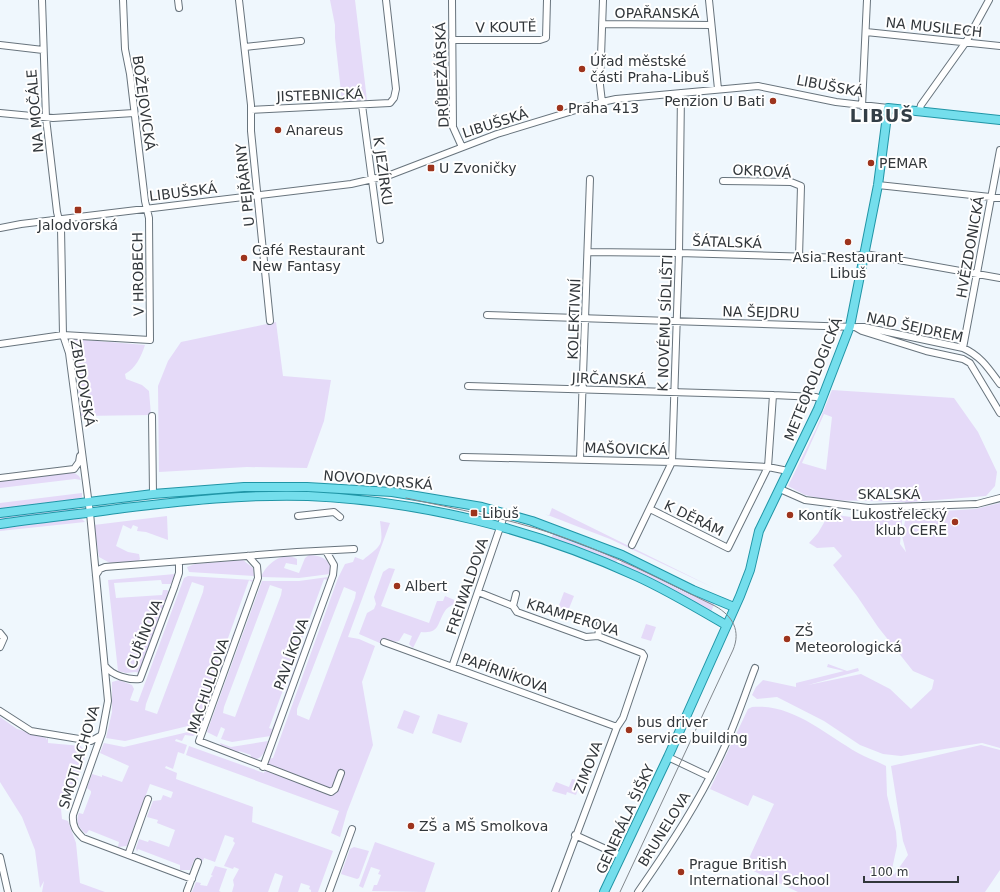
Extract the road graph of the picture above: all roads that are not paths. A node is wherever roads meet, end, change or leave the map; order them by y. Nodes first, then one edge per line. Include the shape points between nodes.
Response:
1 (42, 0) edge
2 (123, 0) edge
3 (178, 0) edge
4 (239, 0) edge
5 (386, 0) edge
6 (452, 0) edge
7 (547, 0) edge
8 (603, 0) edge
9 (708, 0) edge
10 (867, 0) edge
11 (988, 0) edge
12 (179, 8) dead end
13 (603, 24) junction
14 (711, 26) junction
15 (866, 32) junction
16 (452, 40) junction
17 (301, 41) dead end
18 (966, 42) junction
19 (0, 45) edge
20 (1000, 46) edge
21 (245, 47) junction
22 (42, 50) junction
23 (718, 89) junction
24 (681, 93) junction
25 (602, 102) junction
26 (362, 105) junction
27 (862, 106) junction
28 (888, 108) junction
29 (251, 110) junction
30 (0, 112) edge
31 (919, 112) junction
32 (134, 113) junction
33 (46, 118) junction
34 (1000, 120) edge
35 (462, 147) junction
36 (1000, 150) edge
37 (590, 179) dead end
38 (372, 180) junction
39 (723, 181) dead end
40 (878, 185) junction
41 (258, 196) junction
42 (992, 197) junction
43 (1000, 198) edge
44 (147, 209) junction
45 (59, 220) junction
46 (0, 228) edge
47 (380, 240) dead end
48 (588, 252) junction
49 (679, 252) junction
50 (865, 254) junction
51 (799, 257) junction
52 (978, 274) junction
53 (1000, 278) edge
54 (487, 315) dead end
55 (585, 318) junction
56 (270, 321) dead end
57 (676, 322) junction
58 (854, 327) junction
59 (63, 335) junction
60 (0, 344) edge
61 (964, 348) junction
62 (1000, 384) edge
63 (468, 386) dead end
64 (583, 390) junction
65 (675, 393) junction
66 (773, 395) junction
67 (821, 399) junction
68 (1000, 413) edge
69 (152, 416) dead end
70 (81, 451) junction
71 (463, 457) dead end
72 (580, 459) junction
73 (672, 462) junction
74 (768, 466) junction
75 (788, 470) junction
76 (0, 478) edge
77 (780, 489) junction
78 (153, 494) junction
79 (1000, 498) edge
80 (88, 501) junction
81 (650, 509) junction
82 (0, 513) edge
83 (90, 513) junction
84 (505, 513) junction
85 (298, 516) dead end
86 (340, 517) dead end
87 (0, 524) edge
88 (501, 526) junction
89 (632, 545) dead end
90 (354, 549) dead end
91 (326, 551) junction
92 (94, 553) junction
93 (248, 556) junction
94 (179, 562) junction
95 (105, 567) junction
96 (96, 575) junction
97 (478, 592) junction
98 (516, 594) dead end
99 (513, 606) junction
100 (734, 607) junction
101 (600, 624) dead end
102 (726, 625) junction
103 (0, 633) edge
104 (598, 636) junction
105 (384, 642) dead end
106 (0, 647) edge
107 (642, 653) joint
108 (105, 666) junction
109 (452, 667) junction
110 (755, 668) dead end
111 (117, 675) junction
112 (106, 680) junction
113 (0, 711) edge
114 (617, 727) junction
115 (102, 733) junction
116 (668, 757) junction
117 (263, 767) junction
118 (341, 773) dead end
119 (710, 777) junction
120 (148, 799) dead end
121 (352, 830) dead end
122 (575, 835) junction
123 (128, 855) junction
124 (621, 856) junction
125 (0, 858) edge
126 (198, 862) dead end
127 (192, 879) junction
128 (187, 890) dead end
129 (8, 892) edge
130 (329, 892) edge
131 (555, 892) edge
132 (604, 892) edge
133 (638, 892) edge

1 - 22 street, NA MOČÁLE
2 - 32 street, BOŽEJOVICKÁ via 123,31
3 - 12 street
4 - 21 street, U PEJŘÁRNY
5 - 26 street, JISTEBNICKÁ via 396,89 394,98 390,103
6 - 16 street, DRŮBEŽÁŘSKÁ
7 - 16 street, V KOUTĚ via 546,38
8 - 13 street
9 - 14 street
10 - 15 street
11 - 18 street
13 - 14 street, OPAŘANSKÁ
13 - 25 street via 600,85
14 - 23 street
15 - 18 street, NA MUSILECH
15 - 27 street
16 - 35 street, DRŮBEŽÁŘSKÁ via 453,127
17 - 21 street
18 - 20 street, NA MUSILECH
18 - 31 street via 921,105
19 - 22 street
21 - 29 street, U PEJŘÁRNY
22 - 33 street, NA MOČÁLE
23 - 24 street, LIBUŠSKÁ
23 - 27 street, LIBUŠSKÁ via 758,86
24 - 25 street, LIBUŠSKÁ
24 - 49 street, K NOVÉMU SÍDLIŠTI
25 - 35 street, LIBUŠSKÁ
26 - 29 street, JISTEBNICKÁ
26 - 38 street, K JEZÍRKU
27 - 28 street, LIBUŠSKÁ
28 - 31 main road, LIBUŠSKÁ
28 - 40 main road, METEOROLOGICKÁ
29 - 41 street, U PEJŘÁRNY
30 - 33 street
31 - 34 main road, LIBUŠSKÁ
32 - 33 street
32 - 44 street, BOŽEJOVICKÁ
33 - 45 street, NA MOČÁLE
35 - 38 street, LIBUŠSKÁ
36 - 42 street, HVĚZDONICKÁ
37 - 48 street, KOLEKTIVNÍ
38 - 41 street, LIBUŠSKÁ
38 - 47 street, K JEZÍRKU
39 - 51 street, OKROVÁ via 791,182 801,186
40 - 42 street
40 - 50 main road, METEOROLOGICKÁ
41 - 44 street, LIBUŠSKÁ
41 - 56 street, U PEJŘÁRNY
42 - 43 street
42 - 52 street, HVĚZDONICKÁ
44 - 45 street, LIBUŠSKÁ
44 - 59 street, V HROBECH via 150,340
45 - 46 street, LIBUŠSKÁ
45 - 59 street, NA MOČÁLE
48 - 49 street, ŠÁTALSKÁ
48 - 55 street, KOLEKTIVNÍ
49 - 51 street, ŠÁTALSKÁ
49 - 57 street, K NOVÉMU SÍDLIŠTI
50 - 51 street, ŠÁTALSKÁ via 848,258
50 - 52 street
50 - 58 main road, METEOROLOGICKÁ
52 - 53 street
52 - 61 street, HVĚZDONICKÁ
54 - 55 street, NA ŠEJDRU
55 - 57 street, NA ŠEJDRU
55 - 64 street, KOLEKTIVNÍ
57 - 58 street, NA ŠEJDRU
57 - 65 street, K NOVÉMU SÍDLIŠTI
58 - 61 street, NAD ŠEJDREM
58 - 67 main road, METEOROLOGICKÁ
58 - 68 street, NA ŠEJDRU via 970,363
59 - 60 street, ZBUDOVSKÁ
59 - 70 street, ZBUDOVSKÁ via 69,352
61 - 62 street, NAD ŠEJDREM via 985,362
63 - 64 street, JIRČANSKÁ
64 - 65 street, JIRČANSKÁ
64 - 72 street, KOLEKTIVNÍ
65 - 66 street, JIRČANSKÁ
65 - 73 street, K NOVÉMU SÍDLIŠTI
66 - 67 street, JIRČANSKÁ
66 - 74 street
67 - 75 main road, METEOROLOGICKÁ
69 - 78 street
70 - 76 street, ZBUDOVSKÁ via 79,462 74,469
70 - 80 street, ZBUDOVSKÁ
71 - 72 street, MAŠOVICKÁ
72 - 73 street, MAŠOVICKÁ
73 - 74 street, MAŠOVICKÁ
73 - 81 street, K NOVÉMU SÍDLIŠTI
74 - 75 street, MAŠOVICKÁ
74 - 81 street, K DĚRÁM via 728,548
75 - 77 main road, METEOROLOGICKÁ
77 - 79 street, SKALSKÁ via 805,500 868,508 977,504
77 - 100 main road, METEOROLOGICKÁ via 759,531 748,574
78 - 80 main road, NOVODVORSKÁ
78 - 84 main road, NOVODVORSKÁ via 244,487 366,489 425,497
80 - 82 main road, NOVODVORSKÁ
80 - 83 street, ZBUDOVSKÁ
81 - 89 street, K NOVÉMU SÍDLIŠTI
83 - 87 main road, NOVODVORSKÁ
83 - 88 main road, NOVODVORSKÁ via 245,496 308,496 406,506
83 - 92 street, SMOTLACHOVA
84 - 88 street, FREIWALDOVA
84 - 100 main road, NOVODVORSKÁ via 622,555
85 - 86 street via 334,512
88 - 97 street, FREIWALDOVA
88 - 102 main road, NOVODVORSKÁ via 574,550 638,577
90 - 91 street
91 - 93 street
91 - 117 street, PAVLÍKOVA via 334,565 333,575
92 - 95 street via 100,564
92 - 96 street, SMOTLACHOVA
93 - 94 street
93 - 117 street, MACHULDOVA via 257,566 258,578 199,741
94 - 95 street
94 - 111 street, CUŘÍNOVA via 179,573 140,679
95 - 96 street
96 - 108 street, SMOTLACHOVA
97 - 99 street, KRAMPEROVA
97 - 109 street, FREIWALDOVA
98 - 99 street
99 - 104 street, KRAMPEROVA via 517,612 580,635
100 - 102 main road, METEOROLOGICKÁ
101 - 104 street
102 - 116 main road, GENERÁLA ŠIŠKY
103 - 106 street via 4,638
104 - 107 street, KRAMPEROVA
105 - 109 street, PAPÍRNÍKOVA
107 - 114 street, ZIMOVA via 644,656 639,672 623,718
108 - 111 street, CUŘÍNOVA
108 - 112 street, SMOTLACHOVA
109 - 114 street, PAPÍRNÍKOVA
110 - 119 street, BRUNELOVA via 729,737
111 - 112 street
112 - 115 street, SMOTLACHOVA via 108,701
113 - 115 street via 31,731 91,741 99,738
114 - 122 street, ZIMOVA
115 - 123 street, SMOTLACHOVA via 72,822 74,829 83,838
116 - 119 street
116 - 124 main road, GENERÁLA ŠIŠKY
117 - 118 street, MACHULDOVA via 331,792 335,789
119 - 133 street, BRUNELOVA via 679,832
120 - 123 street
121 - 130 street
122 - 124 street
122 - 131 street, ZIMOVA
123 - 127 street, SMOTLACHOVA
124 - 132 main road, GENERÁLA ŠIŠKY
125 - 129 street
126 - 127 street
127 - 128 street

